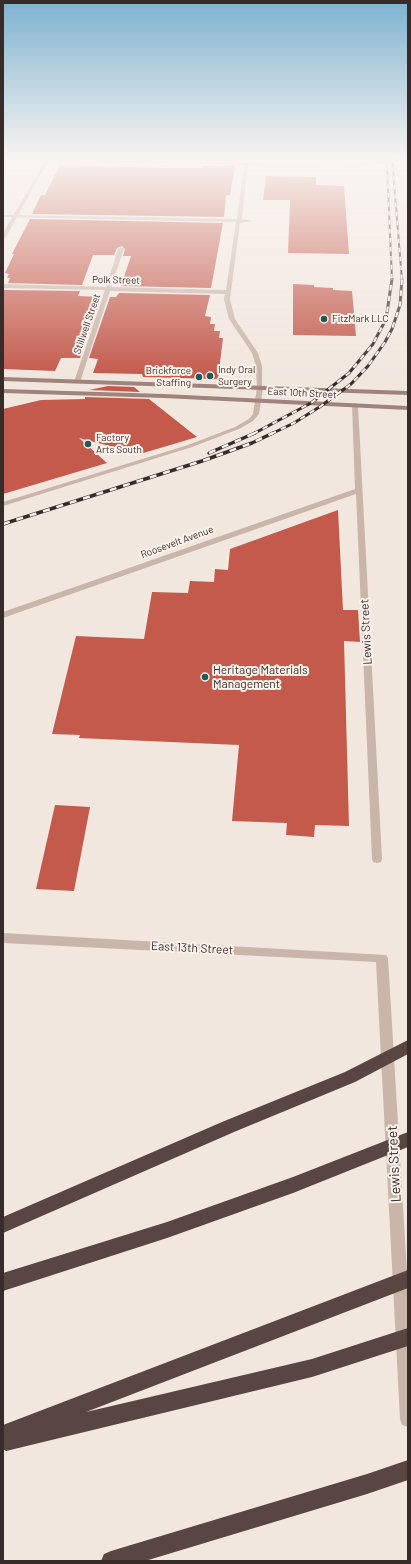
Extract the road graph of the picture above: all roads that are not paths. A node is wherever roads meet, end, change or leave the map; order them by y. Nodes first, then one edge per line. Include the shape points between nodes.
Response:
1 (237, 231) edge
2 (121, 249) dead end
3 (3, 286) edge
4 (108, 289) junction
5 (228, 292) junction
6 (3, 379) edge
7 (77, 382) junction
8 (260, 388) junction
9 (3, 391) edge
10 (408, 394) edge
11 (259, 400) junction
12 (355, 405) junction
13 (408, 408) edge
14 (359, 490) junction
15 (3, 504) edge
16 (3, 615) edge
17 (377, 859) dead end
18 (3, 938) edge
19 (382, 958) joint
20 (408, 1047) edge
21 (408, 1138) edge
22 (3, 1225) edge
23 (408, 1280) edge
24 (3, 1282) edge
25 (408, 1337) edge
26 (408, 1419) edge
27 (3, 1435) edge
28 (3, 1441) edge
29 (408, 1470) edge
30 (111, 1561) edge

1 - 5 street
2 - 4 street, Stillwell Street
3 - 4 street, Polk Street
4 - 5 street, Polk Street
4 - 7 street, Stillwell Street
5 - 8 street via 230,313 255,353 259,366
6 - 7 main road, East 10th Street
7 - 8 main road, East 10th Street
8 - 10 main road, East 10th Street
8 - 11 street
9 - 11 main road, East 10th Street
11 - 12 main road, East 10th Street
11 - 15 street via 256,414 237,428 190,446
12 - 13 main road, East 10th Street
12 - 14 street, Lewis Street
14 - 16 street, Roosevelt Avenue
14 - 17 street, Lewis Street
18 - 19 street, East 13th Street
19 - 26 street, Lewis Street
20 - 22 highway via 350,1077
21 - 24 highway via 293,1185 167,1230
23 - 27 highway
25 - 28 highway via 312,1368
29 - 30 highway

